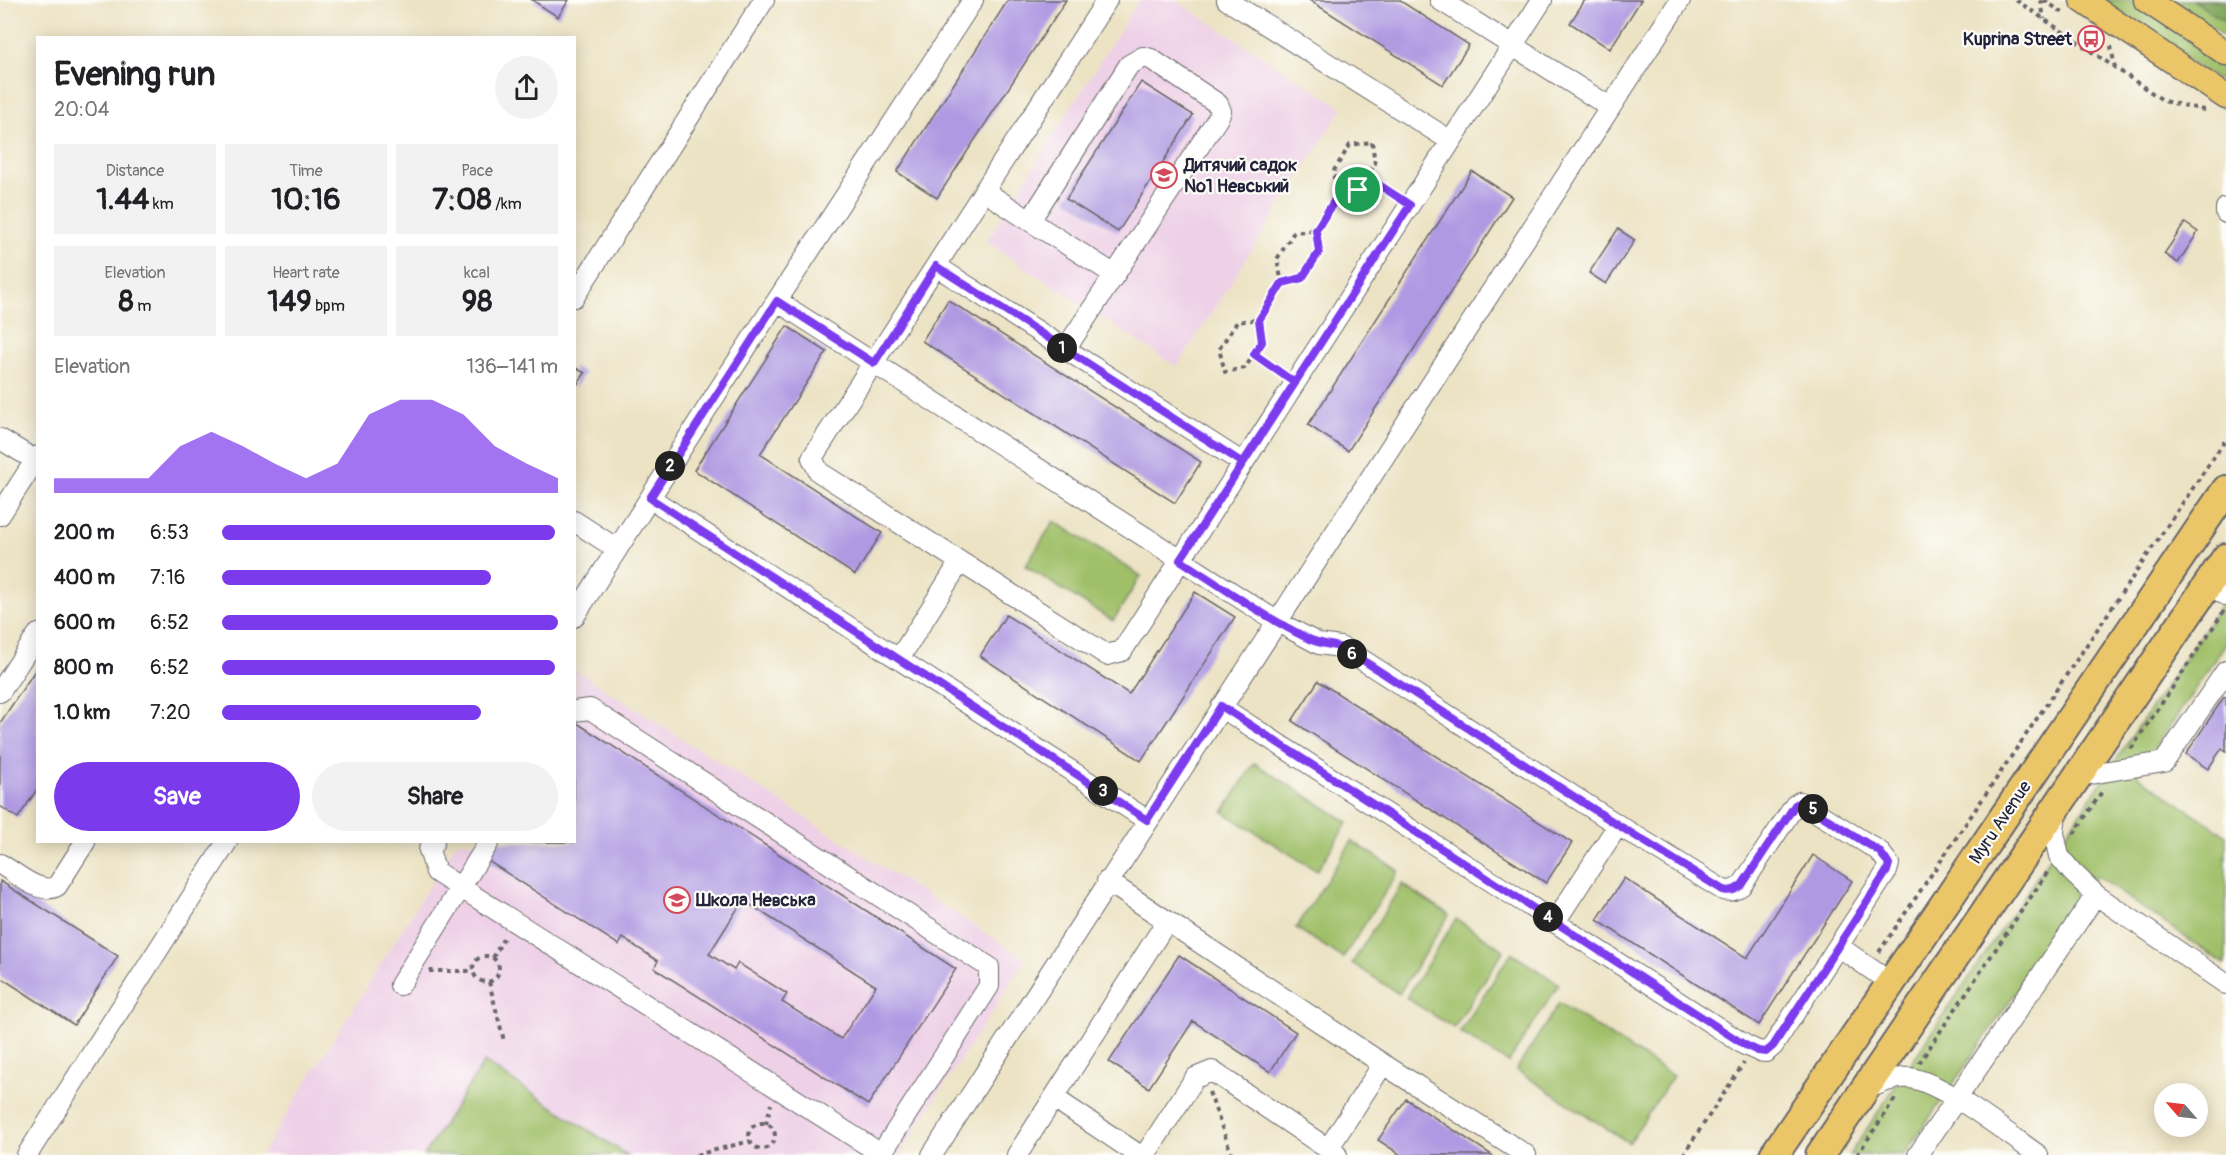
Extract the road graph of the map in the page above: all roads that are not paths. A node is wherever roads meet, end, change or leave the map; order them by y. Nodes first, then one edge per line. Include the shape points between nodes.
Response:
1 (764, 0) edge
2 (973, 0) edge
3 (1107, 0) edge
4 (1227, 0) edge
5 (1440, 0) edge
6 (1542, 0) edge
7 (1680, 0) edge
8 (2082, 0) edge
9 (2146, 0) edge
10 (1512, 46) junction
11 (2226, 53) edge
12 (2218, 104) edge
13 (1610, 107) junction
14 (1451, 141) junction
15 (984, 191) junction
16 (2226, 208) edge
17 (2226, 213) edge
18 (1030, 221) junction
19 (936, 266) junction
20 (1115, 275) junction
21 (576, 294) edge
22 (777, 301) junction
23 (1065, 350) junction
24 (874, 363) junction
25 (0, 438) edge
26 (36, 458) edge
27 (1243, 463) junction
28 (2226, 490) edge
29 (650, 498) junction
30 (0, 515) edge
31 (576, 522) edge
32 (617, 549) junction
33 (2226, 558) edge
34 (1180, 560) junction
35 (960, 562) junction
36 (2217, 589) edge
37 (576, 614) edge
38 (2141, 615) junction
39 (1276, 621) junction
40 (36, 637) edge
41 (2173, 637) junction
42 (899, 659) junction
43 (2226, 670) edge
44 (0, 692) edge
45 (1221, 706) junction
46 (576, 711) edge
47 (2078, 776) junction
48 (2056, 808) junction
49 (1147, 820) junction
50 (1618, 825) junction
51 (84, 843) edge
52 (226, 843) edge
53 (433, 843) edge
54 (488, 843) edge
55 (0, 864) edge
56 (1107, 881) junction
57 (461, 887) junction
58 (2096, 895) junction
59 (1167, 921) junction
60 (1555, 922) junction
61 (1838, 946) junction
62 (1880, 975) junction
63 (404, 978) road end
64 (2226, 984) edge
65 (1383, 1064) junction
66 (1865, 1090) junction
67 (1053, 1098) junction
68 (1956, 1099) junction
69 (1333, 1152) edge
70 (882, 1154) edge
71 (27, 1155) edge
72 (932, 1155) edge
73 (1017, 1155) edge
74 (1139, 1155) edge
75 (1145, 1155) edge
76 (1526, 1155) edge
77 (1774, 1155) edge
78 (1820, 1155) edge
79 (1918, 1155) edge
80 (2038, 1155) edge

1 - 21 lane
2 - 22 lane
3 - 15 lane
4 - 14 lane
5 - 10 lane
6 - 10 lane
7 - 13 lane
8 - 12 main road
9 - 11 main road
10 - 13 lane
10 - 14 lane
13 - 39 lane
14 - 27 lane
15 - 18 lane
15 - 19 lane
16 - 17 lane
18 - 20 lane
18 - 20 lane via 1129,65 1143,57 1151,58 1212,98 1221,111
19 - 23 lane
19 - 24 lane
20 - 23 lane
22 - 24 lane
22 - 29 lane
23 - 27 lane
24 - 34 lane
24 - 35 lane via 812,458 819,472
25 - 26 lane
26 - 30 lane
27 - 34 lane
28 - 38 highway, Myru Avenue
29 - 32 lane
29 - 42 lane
31 - 32 lane
32 - 37 lane
33 - 36 highway
34 - 35 lane via 1122,651 1107,654
34 - 39 lane
35 - 42 lane
36 - 41 highway
38 - 41 highway
38 - 62 highway, Myru Avenue
39 - 45 lane
39 - 50 lane via 1319,644 1347,650
40 - 44 lane
41 - 47 highway
42 - 49 lane
43 - 47 lane via 2164,762
45 - 49 lane
45 - 60 lane
46 - 70 lane via 590,709 989,967 989,986
47 - 48 highway
48 - 58 lane via 2054,833 2059,856
48 - 66 highway
49 - 56 lane
50 - 60 lane
50 - 61 lane via 1729,891 1742,885 1795,805 1806,804 1879,851 1889,864
51 - 55 lane via 57,886 51,889 39,887
52 - 71 lane
53 - 57 lane via 429,850 436,872
54 - 57 lane
56 - 59 lane
56 - 72 lane
57 - 63 lane
57 - 70 lane
58 - 64 lane
58 - 68 lane
59 - 65 lane
59 - 67 lane
60 - 61 lane via 1753,1049 1766,1052
61 - 62 lane
62 - 77 highway, Myru Avenue
65 - 69 lane
65 - 76 lane
66 - 68 lane via 1887,1080 1909,1078 1930,1084
66 - 78 highway
67 - 73 lane
67 - 74 lane
68 - 79 lane
68 - 80 lane
69 - 75 lane via 1212,1071 1195,1078

